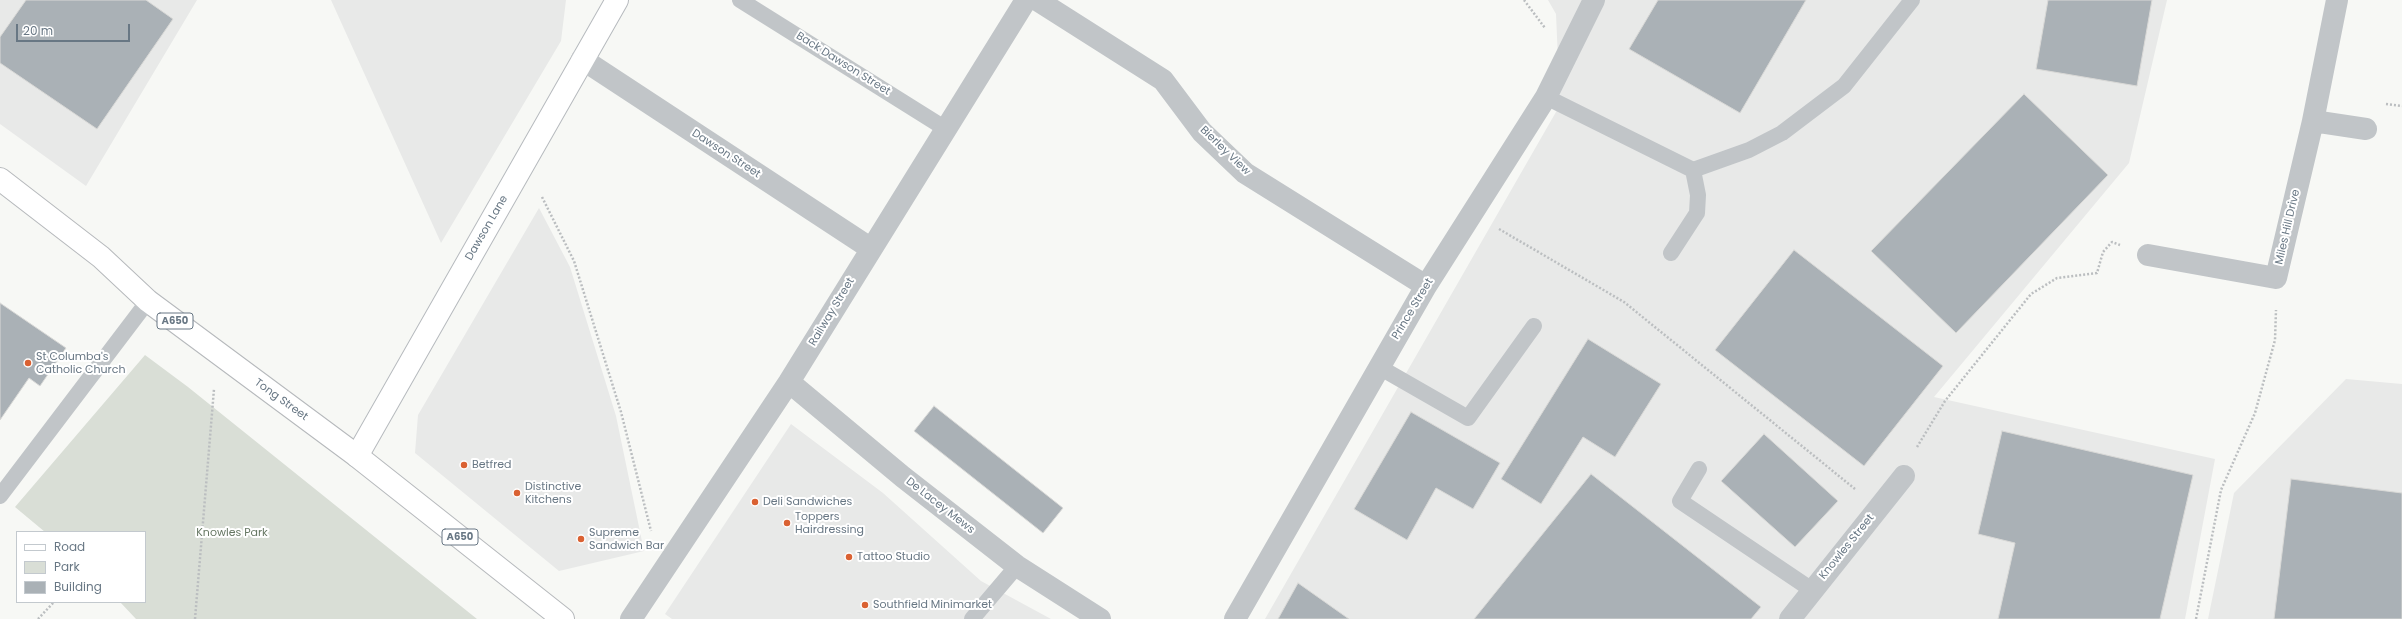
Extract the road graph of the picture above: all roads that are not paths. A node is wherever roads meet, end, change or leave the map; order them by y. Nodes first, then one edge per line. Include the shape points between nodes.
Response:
1 (617, 0) edge
2 (740, 0) edge
3 (1026, 0) edge
4 (1037, 0) edge
5 (1594, 0) edge
6 (1912, 0) edge
7 (2336, 0) edge
8 (582, 59) junction
9 (1546, 97) junction
10 (2313, 121) junction
11 (946, 129) junction
12 (2366, 129) dead end
13 (1693, 170) junction
14 (0, 179) edge
15 (870, 248) junction
16 (1671, 253) dead end
17 (2148, 255) road end
18 (1426, 286) junction
19 (148, 301) junction
20 (1534, 326) dead end
21 (1379, 367) junction
22 (789, 382) junction
23 (357, 456) junction
24 (1699, 469) dead end
25 (1904, 476) road end
26 (0, 496) edge
27 (1016, 566) junction
28 (1812, 590) junction
29 (563, 619) edge
30 (631, 619) edge
31 (972, 619) edge
32 (1100, 619) edge
33 (1235, 619) edge
34 (1790, 619) edge

1 - 8 main road, Dawson Lane
2 - 11 lane, Back Dawson Street
3 - 11 street, Railway Street
4 - 18 street, Bierley View via 1163,80 1202,132 1245,173
5 - 9 street, Prince Street
6 - 13 lane via 1844,86 1782,134 1749,150
7 - 10 street, Miles Hill Drive
8 - 15 street, Dawson Street
8 - 23 main road, Dawson Lane
9 - 13 lane
9 - 18 street, Prince Street
10 - 12 street
10 - 17 street, Miles Hill Drive via 2276,278
11 - 15 street, Railway Street
13 - 16 lane via 1698,195 1697,213
14 - 19 main road, Tong Street / A650 via 101,257
15 - 22 street, Railway Street
18 - 21 street, Prince Street
19 - 23 main road, Tong Street / A650
19 - 26 lane
20 - 21 lane via 1468,418
21 - 33 street, Prince Street
22 - 27 street, De Lacey Mews via 902,477
22 - 30 street, Railway Street
23 - 29 main road, Tong Street / A650
24 - 28 lane via 1680,501
25 - 28 street, Knowles Street
27 - 31 lane
27 - 32 street, De Lacey Mews
28 - 34 street, Knowles Street

